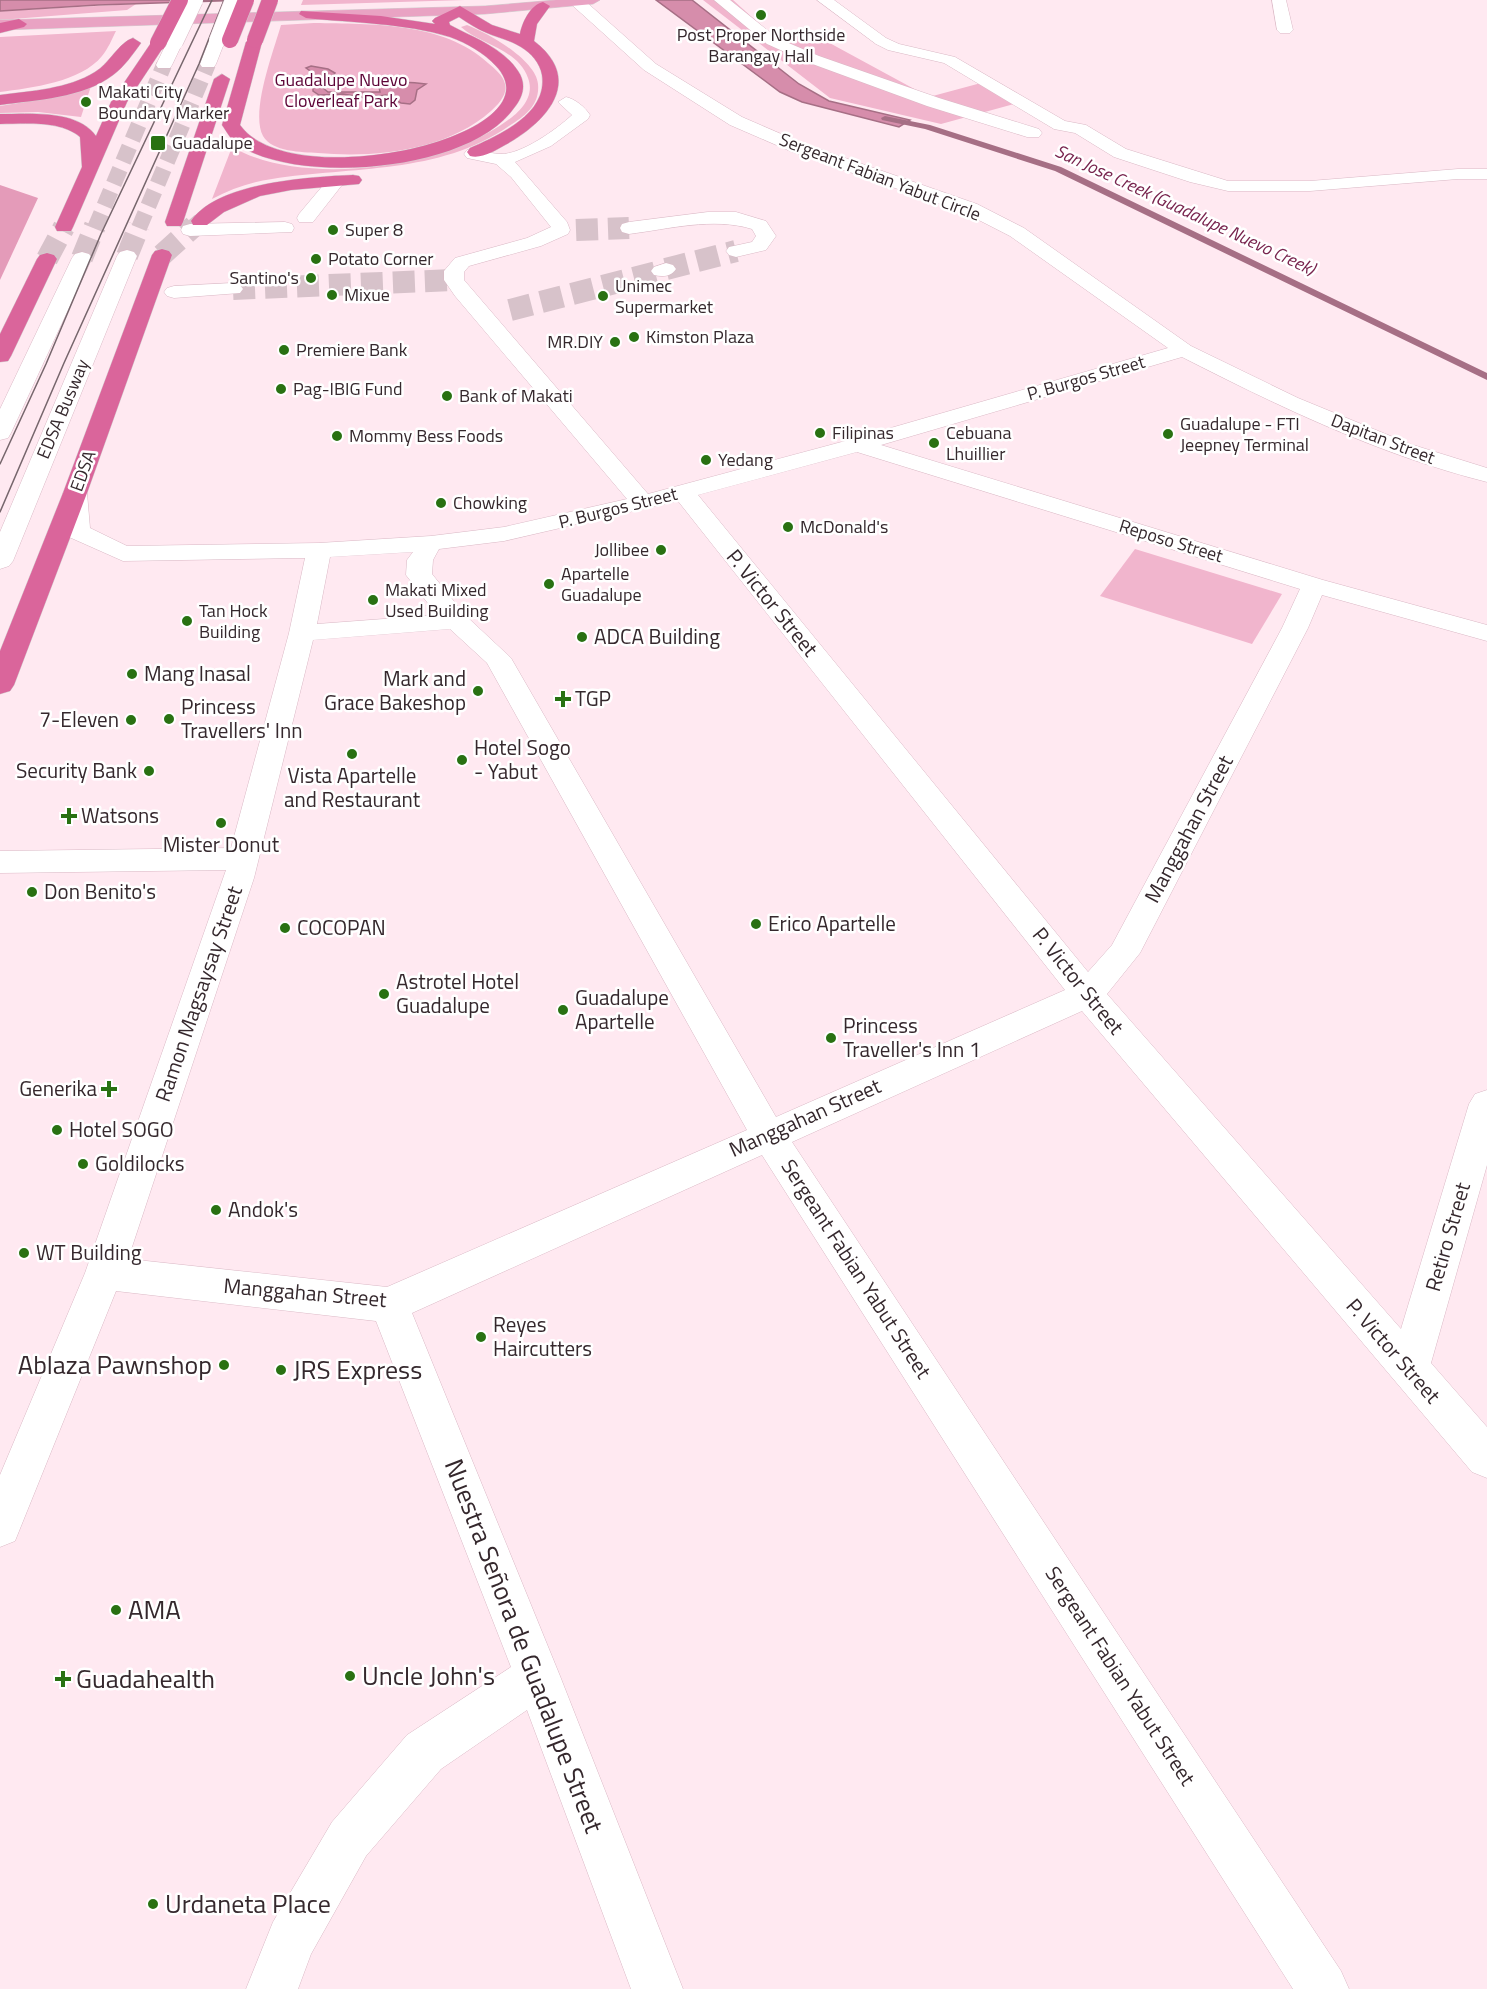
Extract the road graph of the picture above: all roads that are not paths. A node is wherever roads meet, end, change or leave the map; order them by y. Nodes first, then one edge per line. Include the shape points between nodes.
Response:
1 (156, 0) edge
2 (180, 0) edge
3 (195, 0) edge
4 (233, 0) edge
5 (246, 0) edge
6 (270, 0) edge
7 (593, 0) edge
8 (721, 0) edge
9 (824, 0) edge
10 (1279, 0) edge
11 (577, 3) junction
12 (543, 6) junction
13 (460, 10) junction
14 (306, 14) junction
15 (19, 24) joint
16 (0, 27) edge
17 (1285, 30) dead end
18 (456, 34) junction
19 (223, 41) junction
20 (255, 41) junction
21 (134, 42) junction
22 (167, 42) junction
23 (526, 43) junction
24 (208, 64) tunnel mouth
25 (164, 65) tunnel mouth
26 (220, 84) junction
27 (0, 100) edge
28 (119, 102) junction
29 (566, 102) dead end
30 (0, 119) edge
31 (1033, 133) dead end
32 (473, 153) junction
33 (502, 160) junction
34 (90, 166) junction
35 (1487, 174) edge
36 (336, 181) junction
37 (306, 218) dead end
38 (188, 225) junction
39 (64, 227) tunnel mouth
40 (285, 228) dead end
41 (628, 228) tunnel mouth
42 (736, 251) tunnel mouth
43 (162, 255) tunnel mouth
44 (127, 256) tunnel mouth
45 (82, 258) tunnel mouth
46 (47, 259) tunnel mouth
47 (233, 289) tunnel mouth
48 (174, 292) dead end
49 (1184, 350) junction
50 (0, 356) edge
51 (0, 433) edge
52 (857, 445) junction
53 (1487, 475) edge
54 (75, 492) junction
55 (683, 492) junction
56 (643, 503) junction
57 (432, 543) junction
58 (319, 550) junction
59 (0, 561) edge
60 (1314, 585) junction
61 (456, 621) junction
62 (302, 633) junction
63 (1487, 633) edge
64 (0, 686) edge
65 (243, 859) junction
66 (0, 862) edge
67 (1087, 994) junction
68 (1487, 1104) edge
69 (768, 1135) junction
70 (104, 1273) junction
71 (389, 1305) junction
72 (1408, 1369) junction
73 (1487, 1458) edge
74 (0, 1526) edge
75 (537, 1676) junction
76 (272, 1989) edge
77 (657, 1989) edge
78 (1323, 1989) edge

1 - 21 highway
2 - 22 highway, bridge
3 - 22 street, bridge
4 - 19 street, bridge
5 - 19 highway, bridge
6 - 20 highway, bridge
7 - 11 main road
8 - 31 street via 772,40 813,59
9 - 35 street via 881,41 950,60 1060,125 1080,129 1120,153 1196,178 1228,186 1310,186
10 - 17 street
11 - 12 main road
11 - 49 street, Sergeant Fabian Yabut Circle via 650,67 736,121 796,147 970,208 1007,227
12 - 13 main road
12 - 23 highway via 530,24
13 - 14 main road
13 - 18 highway via 440,21
13 - 23 highway via 485,27
14 - 15 main road
14 - 18 highway via 403,23
15 - 16 highway
18 - 20 highway via 490,52 514,74 517,93 510,105 489,124 445,146 396,158 350,162 306,160 269,151 244,141 231,125
19 - 24 street
19 - 26 highway
20 - 26 highway
21 - 27 highway via 107,72 90,81
21 - 28 highway
22 - 25 street
22 - 28 highway
23 - 32 highway via 549,68 549,96 523,126
26 - 38 highway
28 - 34 highway
29 - 33 street via 582,114 568,128 524,154
30 - 34 highway via 75,126 86,133 90,142
32 - 33 street
32 - 36 highway via 440,166 406,173
33 - 56 street via 518,173 560,226 568,230 462,262 454,271 454,280 492,314
34 - 39 highway
36 - 37 street
36 - 38 highway via 257,190 228,201
38 - 40 street
41 - 42 street via 708,218 736,218 759,225 766,236 759,246
43 - 54 highway, EDSA
44 - 59 street, EDSA Busway
45 - 51 street
46 - 50 highway
47 - 48 street
49 - 52 street, P. Burgos Street
49 - 53 street, Dapitan Street via 1300,407 1402,449
52 - 55 street, P. Burgos Street
52 - 60 street, Reposo Street
54 - 58 street, P. Burgos Street via 78,532 123,554
54 - 64 highway, EDSA
55 - 56 street, P. Burgos Street
55 - 67 street, P. Victor Street
56 - 57 street, P. Burgos Street via 504,534
57 - 58 street, P. Burgos Street
57 - 61 street, Sergeant Fabian Yabut Street via 420,560 419,575
58 - 62 street, Ramon Magsaysay Street
60 - 63 street, Reposo Street
60 - 67 street, Manggahan Street via 1124,953
61 - 62 street
61 - 69 street, Sergeant Fabian Yabut Street via 498,658
62 - 65 street, Ramon Magsaysay Street
65 - 66 street
65 - 70 street, Ramon Magsaysay Street
67 - 69 street, Manggahan Street
67 - 72 street, P. Victor Street
68 - 72 street, Retiro Street
69 - 71 street, Manggahan Street
69 - 78 street, Sergeant Fabian Yabut Street
70 - 71 street, Manggahan Street
70 - 74 street, Ramon Magsaysay Street
71 - 75 street, Nuestra Señora de Guadalupe Street
72 - 73 street, P. Victor Street
75 - 76 street via 424,1752 349,1839 291,1940
75 - 77 street, Nuestra Señora de Guadalupe Street

